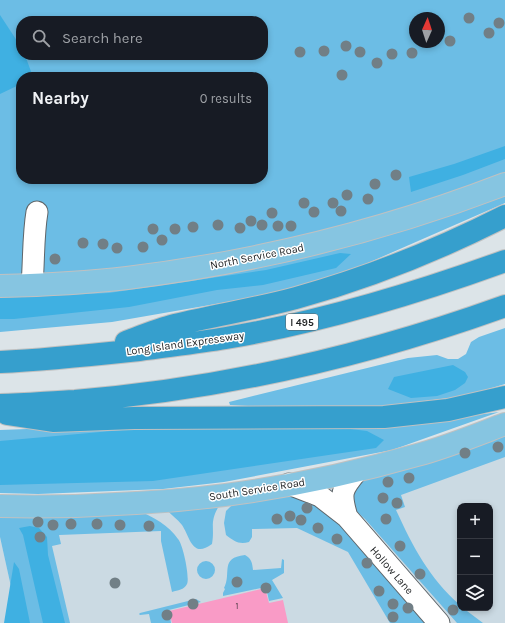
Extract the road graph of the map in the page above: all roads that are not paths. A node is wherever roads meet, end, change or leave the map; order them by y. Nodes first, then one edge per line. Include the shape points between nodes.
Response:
1 (505, 184) edge
2 (37, 212) dead end
3 (505, 216) edge
4 (505, 261) edge
5 (32, 285) junction
6 (0, 286) edge
7 (505, 306) edge
8 (92, 355) junction
9 (0, 362) edge
10 (505, 397) edge
11 (0, 405) edge
12 (0, 413) edge
13 (505, 424) edge
14 (356, 471) junction
15 (289, 484) junction
16 (0, 506) edge
17 (347, 517) junction
18 (439, 623) edge

1 - 5 main road, North Service Road via 430,212 280,252 228,263 126,278
2 - 5 street
3 - 8 highway via 449,244 349,282 237,313 174,325
4 - 8 highway, Long Island Expressway / I 495 via 379,303 293,324 225,338
5 - 6 main road, North Service Road
7 - 11 highway via 360,352 259,375 109,398
8 - 9 highway, Long Island Expressway / I 495
10 - 12 highway via 448,410 384,417 134,418 53,421
13 - 14 main road, South Service Road via 418,455
14 - 15 main road, South Service Road
14 - 17 street, Hollow Lane via 343,492
15 - 16 main road, South Service Road via 236,493 137,503
15 - 17 street, Hollow Lane via 320,496
17 - 18 street, Hollow Lane

